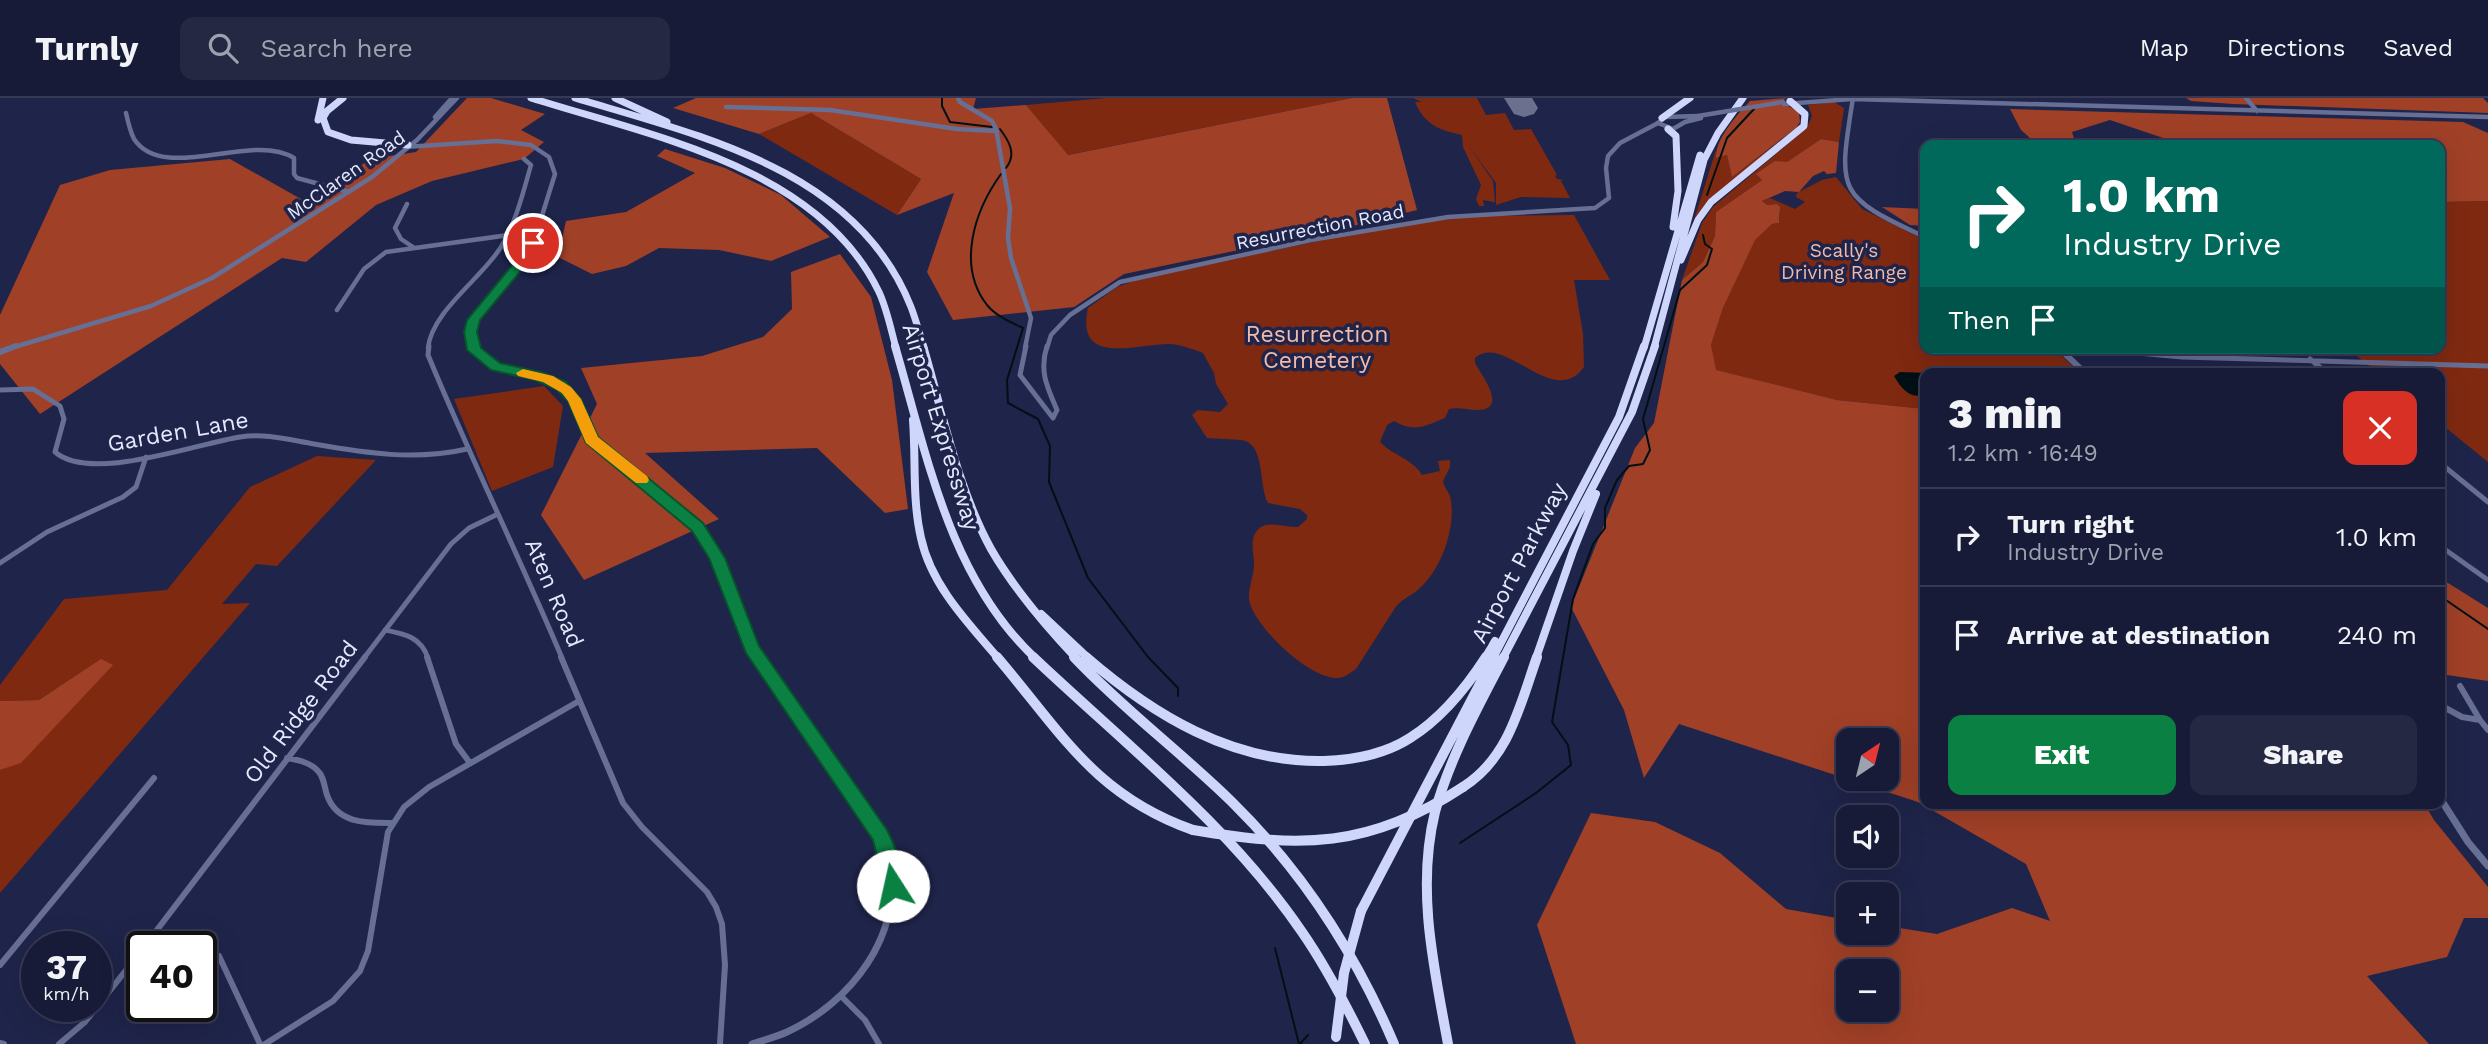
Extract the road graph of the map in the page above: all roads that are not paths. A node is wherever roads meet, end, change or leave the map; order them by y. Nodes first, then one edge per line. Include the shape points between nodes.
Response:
1 (323, 98) edge
2 (343, 98) edge
3 (452, 98) edge
4 (457, 98) edge
5 (521, 98) edge
6 (531, 98) edge
7 (575, 98) edge
8 (615, 98) edge
9 (958, 98) edge
10 (1690, 98) edge
11 (1736, 98) edge
12 (1743, 98) edge
13 (1853, 98) edge
14 (1907, 98) edge
15 (2246, 98) edge
16 (1807, 100) edge
17 (1963, 101) junction
18 (1788, 103) junction
19 (726, 107) dead end
20 (1802, 109) junction
21 (2257, 111) junction
22 (126, 114) dead end
23 (1700, 117) junction
24 (2488, 117) edge
25 (1660, 120) junction
26 (1666, 128) junction
27 (1647, 129) junction
28 (997, 131) junction
29 (409, 146) junction
30 (694, 150) junction
31 (524, 159) dead end
32 (808, 185) junction
33 (347, 192) junction
34 (407, 204) dead end
35 (538, 231) junction
36 (1920, 235) edge
37 (505, 236) junction
38 (416, 249) junction
39 (1667, 298) junction
40 (337, 310) dead end
41 (1645, 343) junction
42 (0, 352) edge
43 (2065, 354) edge
44 (2149, 354) edge
45 (900, 357) junction
46 (2310, 359) junction
47 (2488, 366) edge
48 (2080, 368) edge
49 (2321, 368) edge
50 (0, 390) edge
51 (1632, 412) junction
52 (467, 449) junction
53 (146, 457) junction
54 (2445, 467) edge
55 (2488, 502) edge
56 (498, 514) junction
57 (1552, 543) junction
58 (2445, 550) edge
59 (994, 555) junction
60 (0, 563) edge
61 (2488, 580) edge
62 (385, 630) junction
63 (2460, 687) dead end
64 (579, 701) junction
65 (2445, 708) edge
66 (2480, 720) junction
67 (2488, 730) edge
68 (288, 758) junction
69 (470, 763) junction
70 (154, 778) dead end
71 (2445, 806) edge
72 (392, 823) junction
73 (2488, 866) edge
74 (156, 931) edge
75 (217, 955) edge
76 (0, 965) edge
77 (126, 970) edge
78 (841, 996) junction
79 (1336, 1041) edge
80 (59, 1044) edge
81 (262, 1044) edge
82 (720, 1044) edge
83 (752, 1044) edge
84 (879, 1044) edge
85 (1365, 1044) edge
86 (1394, 1044) edge
87 (1448, 1044) edge

1 - 29 highway via 318,123 330,138
2 - 29 highway via 323,118 328,131 351,140
3 - 29 street, McClaren Road
4 - 29 street, McClaren Road
5 - 30 highway
6 - 30 highway, Airport Expressway
7 - 32 highway, Airport Expressway via 744,152
8 - 32 highway via 757,155
9 - 28 street via 993,122
10 - 25 highway
11 - 41 highway, Airport Parkway via 1696,164
12 - 39 highway, Airport Parkway via 1704,160
13 - 16 street
13 - 17 street
13 - 36 street via 1843,160 1845,180 1875,214
14 - 17 street
15 - 21 street
16 - 18 street
16 - 20 highway
17 - 21 street
18 - 20 highway
18 - 23 street, bridge
19 - 28 street via 814,109 890,117 948,130
20 - 39 highway via 1806,119 1802,128 1704,210
21 - 24 street
22 - 33 street via 139,145 155,153 203,157 280,149 294,158 297,178
23 - 25 street
23 - 26 street via 1676,129
25 - 26 street
25 - 27 street, Resurrection Road
26 - 27 street, Resurrection Road
26 - 41 highway via 1676,136 1678,200
27 - 28 street, Resurrection Road via 1628,138 1610,155 1606,164 1609,198 1595,208 1448,217 1311,240 1120,282 1070,315 1051,335 1042,362 1057,410 1054,418 1020,375 1031,318 1011,258 1010,208
29 - 33 street, McClaren Road
29 - 35 street via 497,141 541,150 555,166 555,174
30 - 45 highway, Airport Expressway via 791,193 839,233 880,293
31 - 37 street, Aten Road via 531,165
32 - 59 highway, Airport Expressway via 866,232 900,280 969,500
33 - 42 street, McClaren Road via 210,280 174,297
34 - 38 street via 395,228
35 - 37 street
35 - 78 street via 519,265 474,320 472,345 495,367 539,376 561,386 574,399 592,439 698,527 717,558 755,654 875,827 891,873 889,916 877,950
37 - 38 street
37 - 52 street, Aten Road via 496,255 434,329 427,345
38 - 40 street via 386,252 376,258
39 - 51 highway, Airport Parkway
41 - 57 highway, Airport Parkway via 1619,417
43 - 48 street
44 - 46 street
45 - 51 highway, bridge via 916,452 924,552 933,572 982,637 1093,772 1123,796 1193,830 1283,842 1355,838 1413,819 1476,778 1509,738 1573,551
45 - 85 highway, Airport Expressway via 942,507 957,547 996,614 1078,701 1237,850 1310,941
46 - 47 street
46 - 49 street
50 - 53 street, Garden Lane via 36,388 60,406 64,419 55,452 64,461 91,464
51 - 87 highway, Airport Parkway via 1474,715 1441,796 1430,837 1426,910
52 - 53 street, Garden Lane via 445,455 374,454 254,435
52 - 56 street, Aten Road
53 - 60 street via 136,487 123,497 47,532
54 - 55 street
56 - 62 street, Old Ridge Road via 456,539
56 - 64 street, Aten Road
57 - 59 highway via 1482,663 1442,713 1411,738 1385,750 1356,759 1294,763 1236,750 1155,709 1074,647 1033,606
57 - 79 highway, Airport Parkway, bridge via 1361,911 1344,965
58 - 61 street
59 - 86 highway, Airport Expressway via 1051,634 1229,799 1296,873 1334,924 1366,980
62 - 68 street, Old Ridge Road
62 - 69 street via 422,644 456,744
63 - 66 street
64 - 69 street
64 - 82 street, Aten Road via 626,809 707,891 717,907 724,936
65 - 66 street
66 - 67 street
68 - 72 street via 317,768 335,809 345,817
68 - 74 street, Old Ridge Road
69 - 72 street via 419,793
70 - 76 street
71 - 73 street
72 - 81 street via 365,961 333,1001
75 - 81 street
77 - 80 street, Old Ridge Road via 85,1022
78 - 83 street via 803,1024
78 - 84 street via 866,1020

